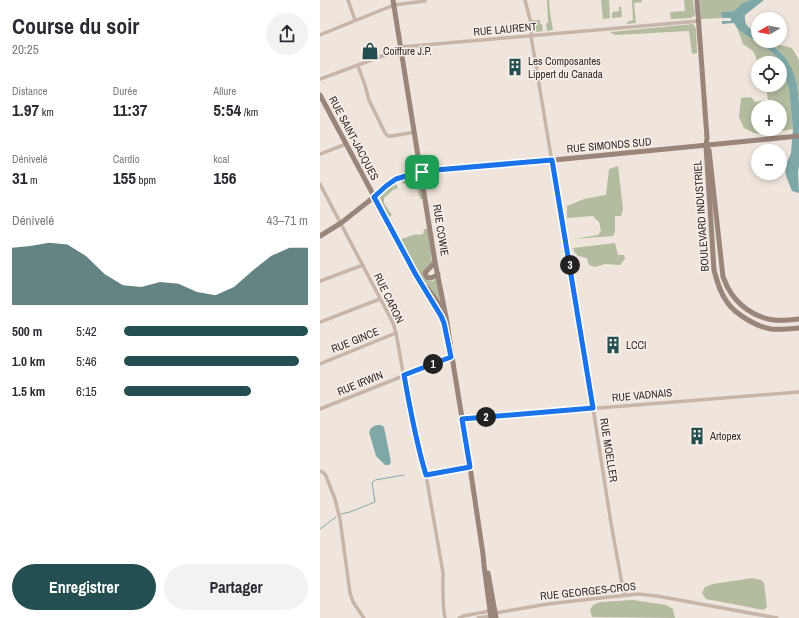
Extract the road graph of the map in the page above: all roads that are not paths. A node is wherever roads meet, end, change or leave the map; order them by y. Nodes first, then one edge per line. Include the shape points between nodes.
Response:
1 (348, 0) edge
2 (525, 0) edge
3 (697, 0) edge
4 (424, 1) dead end
5 (393, 2) edge
6 (355, 20) junction
7 (698, 21) junction
8 (320, 35) edge
9 (532, 36) junction
10 (401, 47) junction
11 (358, 66) junction
12 (320, 79) edge
13 (320, 95) edge
14 (415, 132) junction
15 (799, 136) edge
16 (346, 144) junction
17 (707, 144) junction
18 (320, 154) edge
19 (552, 160) junction
20 (422, 172) junction
21 (320, 184) edge
22 (322, 191) edge
23 (374, 197) junction
24 (341, 223) junction
25 (320, 236) edge
26 (436, 262) junction
27 (363, 265) junction
28 (438, 274) junction
29 (416, 275) junction
30 (320, 281) edge
31 (380, 298) junction
32 (799, 319) edge
33 (320, 322) edge
34 (447, 322) junction
35 (799, 328) edge
36 (396, 333) junction
37 (451, 357) junction
38 (320, 364) edge
39 (454, 369) junction
40 (404, 375) junction
41 (799, 392) edge
42 (320, 408) edge
43 (593, 408) junction
44 (462, 419) junction
45 (470, 467) junction
46 (320, 471) edge
47 (426, 475) junction
48 (624, 595) junction
49 (493, 615) edge
50 (467, 617) edge
51 (364, 618) edge
52 (445, 618) edge
53 (459, 618) edge
54 (478, 618) edge
55 (778, 618) edge

1 - 6 street
2 - 9 street, RUE MOELLER
3 - 7 street, BOULEVARD INDUSTRIEL
4 - 5 street
5 - 6 street
5 - 10 street, RUE COWIE
6 - 8 street
7 - 9 street, RUE LAURENT
7 - 17 street, BOULEVARD INDUSTRIEL
9 - 10 street, RUE LAURENT
9 - 19 street, RUE MOELLER
10 - 11 street, RUE LAURENT
10 - 14 street, RUE COWIE
11 - 12 street, RUE LAURENT
11 - 14 street via 368,100 385,133 392,136
13 - 16 street, RUE SAINT-JACQUES
14 - 20 street, RUE COWIE
15 - 17 street, RUE SIMONDS SUD
16 - 18 street
16 - 23 street, RUE SAINT-JACQUES
17 - 19 street, RUE SIMONDS SUD
17 - 32 street, BOULEVARD INDUSTRIEL via 723,276 729,290 748,310 759,317 772,320
17 - 35 street, BOULEVARD INDUSTRIEL via 714,270 725,299 741,316 754,324 780,330
19 - 20 street, RUE SIMONDS SUD
19 - 43 street, RUE MOELLER
20 - 23 street, RUE SIMONDS SUD via 396,179
20 - 26 street, RUE COWIE
21 - 22 street, RUE CARON
22 - 24 street, RUE CARON
23 - 24 street, RUE SIMONDS SUD
23 - 29 street, RUE SAINT-JACQUES
24 - 25 street, RUE SIMONDS SUD
24 - 27 street, RUE CARON
26 - 28 street, RUE COWIE
26 - 28 street via 425,273 428,278
27 - 30 street
27 - 31 street, RUE CARON
28 - 34 street, RUE COWIE
29 - 34 street, RUE SAINT-JACQUES via 438,301
29 - 37 street, RUE SAINT-JACQUES via 444,323
31 - 33 street
31 - 36 street, RUE CARON
34 - 39 street, RUE COWIE
36 - 38 street, RUE GINCE
36 - 40 street, RUE CARON
37 - 39 street, RUE COWIE
37 - 40 street, RUE IRWIN
39 - 44 street, RUE COWIE
40 - 42 street, RUE IRWIN
40 - 47 street, RUE CARON via 411,417
41 - 43 street, RUE VADNAIS
43 - 44 street, RUE VADNAIS
43 - 48 street, RUE MOELLER
44 - 45 street, RUE COWIE
45 - 47 street
45 - 49 street, RUE COWIE
46 - 51 street via 326,476 335,499 350,593
47 - 52 street, RUE CARON via 442,573
48 - 49 street, RUE GEORGES-CROS via 548,604
48 - 55 street, RUE GEORGES-CROS via 657,596
49 - 50 street, RUE GEORGES-CROS
49 - 54 street, RUE GEORGES-CROS
50 - 53 street, RUE GEORGES-CROS

